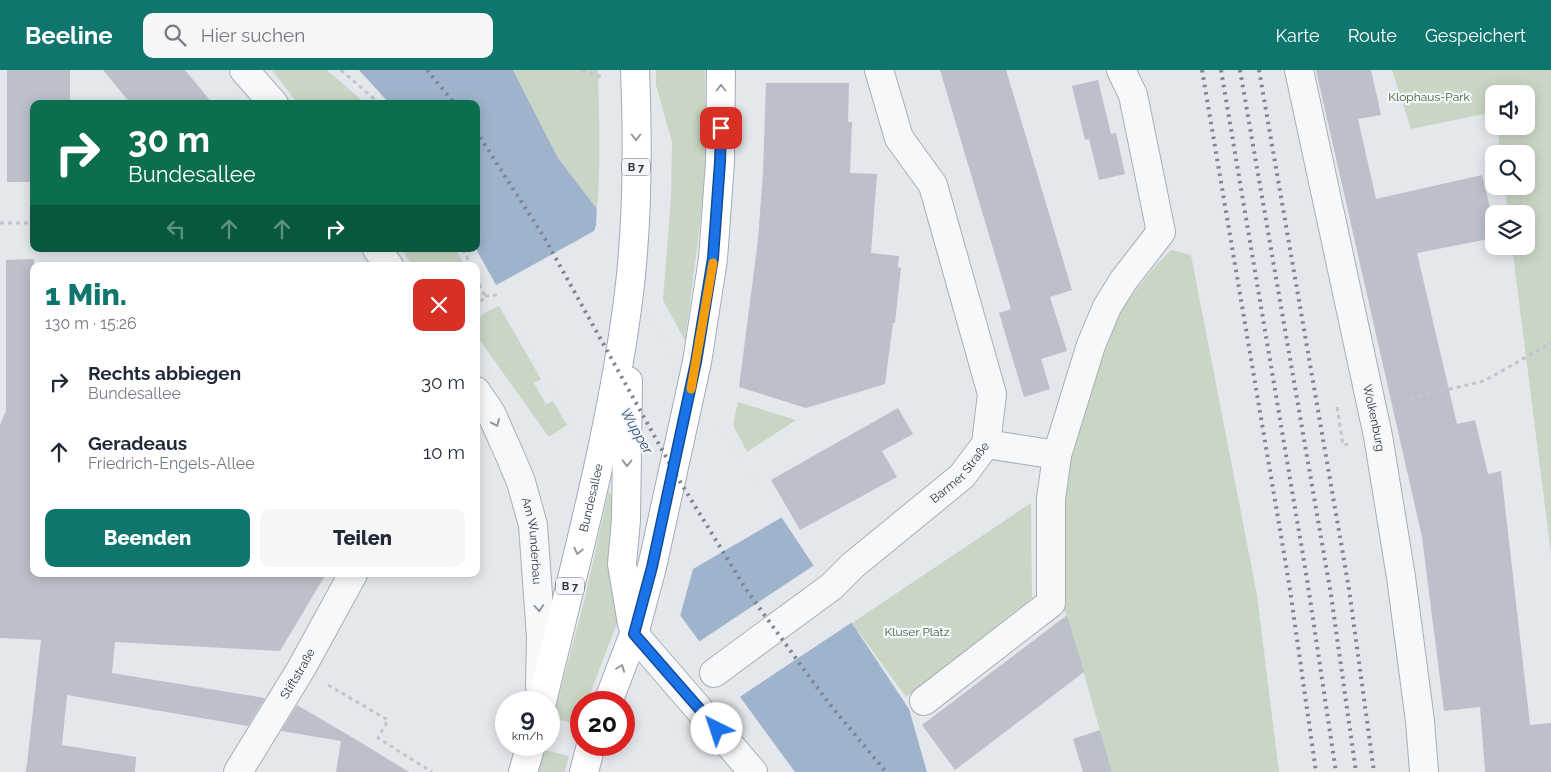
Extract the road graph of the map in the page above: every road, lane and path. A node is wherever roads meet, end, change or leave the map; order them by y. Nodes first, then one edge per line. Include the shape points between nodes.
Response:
1 (244, 70) edge
2 (341, 70) edge
3 (635, 70) edge
4 (721, 70) edge
5 (879, 70) edge
6 (1121, 70) edge
7 (1299, 70) edge
8 (270, 100) edge
9 (375, 100) edge
10 (0, 223) edge
11 (30, 223) edge
12 (379, 252) edge
13 (387, 262) edge
14 (480, 285) edge
15 (629, 292) junction
16 (498, 295) dead end
17 (485, 296) junction
18 (480, 303) edge
19 (1551, 343) edge
20 (480, 397) edge
21 (1337, 407) dead end
22 (1372, 407) junction
23 (1342, 439) dead end
24 (986, 444) junction
25 (1057, 454) junction
26 (351, 577) edge
27 (634, 634) junction
28 (714, 673) dead end
29 (541, 691) edge
30 (544, 691) edge
31 (612, 691) edge
32 (340, 692) dead end
33 (924, 701) dead end
34 (528, 756) edge
35 (588, 756) edge
36 (238, 772) edge
37 (432, 772) edge
38 (523, 772) edge
39 (584, 772) edge
40 (753, 772) edge
41 (1424, 772) edge

1 - 8 street
2 - 9 path
3 -> 15 main road, B 7 via 636,173
27 -> 4 main road via 652,567 696,362 713,258 720,162
5 - 24 street, Barmer Straße via 899,138 933,185 992,394
6 - 25 street via 1133,95 1161,232 1122,281 1107,306 1091,344
7 - 22 street, Wolkenburg
10 - 11 path
12 - 13 street
14 - 17 path
15 -> 27 main road via 626,520 622,564
15 -> 30 main road, Bundesallee / B 7 via 597,469
16 - 17 path
17 - 18 path
19 - 22 path via 1484,381
20 -> 29 street, Am Wunderbau via 491,413 521,482 533,525 541,637
21 - 23 path
22 - 41 street, Wolkenburg via 1402,576
24 - 25 street
24 - 28 street, Barmer Straße via 962,476 831,587
25 - 33 street via 1051,499 1052,603
26 - 36 street, Stiftstraße via 301,669
31 -> 27 main road
27 - 40 street
32 - 37 path via 388,720 378,738
34 - 38 main road
35 - 39 main road

